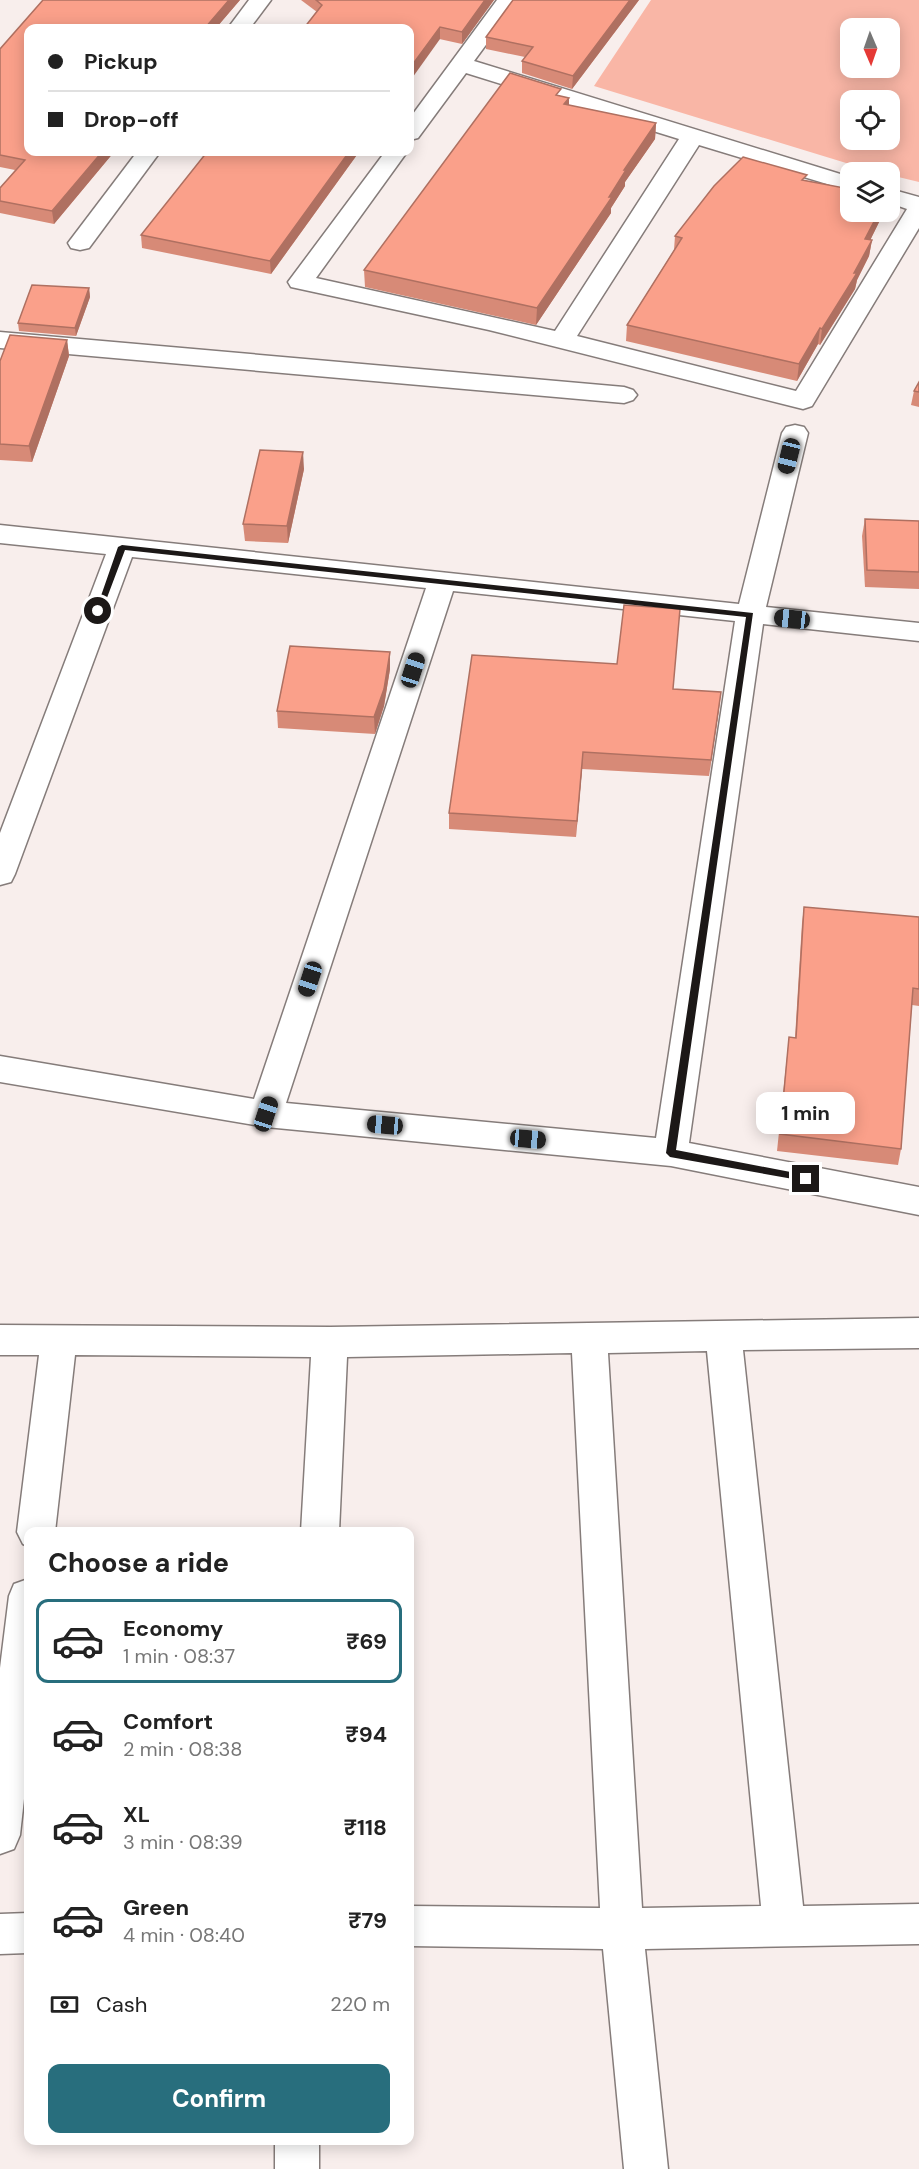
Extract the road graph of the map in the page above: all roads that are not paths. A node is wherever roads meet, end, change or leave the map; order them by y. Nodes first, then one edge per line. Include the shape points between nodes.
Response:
1 (260, 0) edge
2 (508, 0) edge
3 (242, 24) edge
4 (461, 63) junction
5 (414, 128) edge
6 (694, 134) junction
7 (145, 156) edge
8 (393, 156) edge
9 (840, 181) edge
10 (900, 200) edge
11 (919, 207) edge
12 (80, 243) dead end
13 (0, 340) edge
14 (562, 340) junction
15 (624, 395) dead end
16 (795, 433) dead end
17 (0, 534) edge
18 (122, 547) junction
19 (442, 582) junction
20 (750, 615) junction
21 (919, 632) edge
22 (0, 874) edge
23 (0, 1069) edge
24 (266, 1114) junction
25 (670, 1153) junction
26 (919, 1201) edge
27 (919, 1333) edge
28 (723, 1335) junction
29 (589, 1337) junction
30 (0, 1340) edge
31 (59, 1341) junction
32 (330, 1342) junction
33 (37, 1527) edge
34 (320, 1527) edge
35 (24, 1630) edge
36 (0, 1835) edge
37 (919, 1924) edge
38 (414, 1926) edge
39 (784, 1926) junction
40 (622, 1929) junction
41 (24, 1933) edge
42 (0, 1934) edge
43 (297, 2145) edge
44 (297, 2169) edge
45 (646, 2169) edge

1 - 3 street
2 - 4 street
4 - 5 street
4 - 6 street
6 - 9 street
6 - 14 street
7 - 12 street
8 - 14 street via 300,282
10 - 11 street
11 - 14 street via 803,401
13 - 15 street
16 - 20 street
17 - 18 street
18 - 19 street
18 - 22 street
19 - 20 street
19 - 24 street
20 - 21 street
20 - 25 street
23 - 24 street
24 - 25 street
25 - 26 street
27 - 28 street
28 - 29 street
28 - 39 street
29 - 32 street
29 - 40 street
30 - 31 street
31 - 32 street
31 - 33 street
32 - 34 street
35 - 36 street
37 - 39 street
38 - 40 street
39 - 40 street
40 - 45 street
41 - 42 street
43 - 44 street

